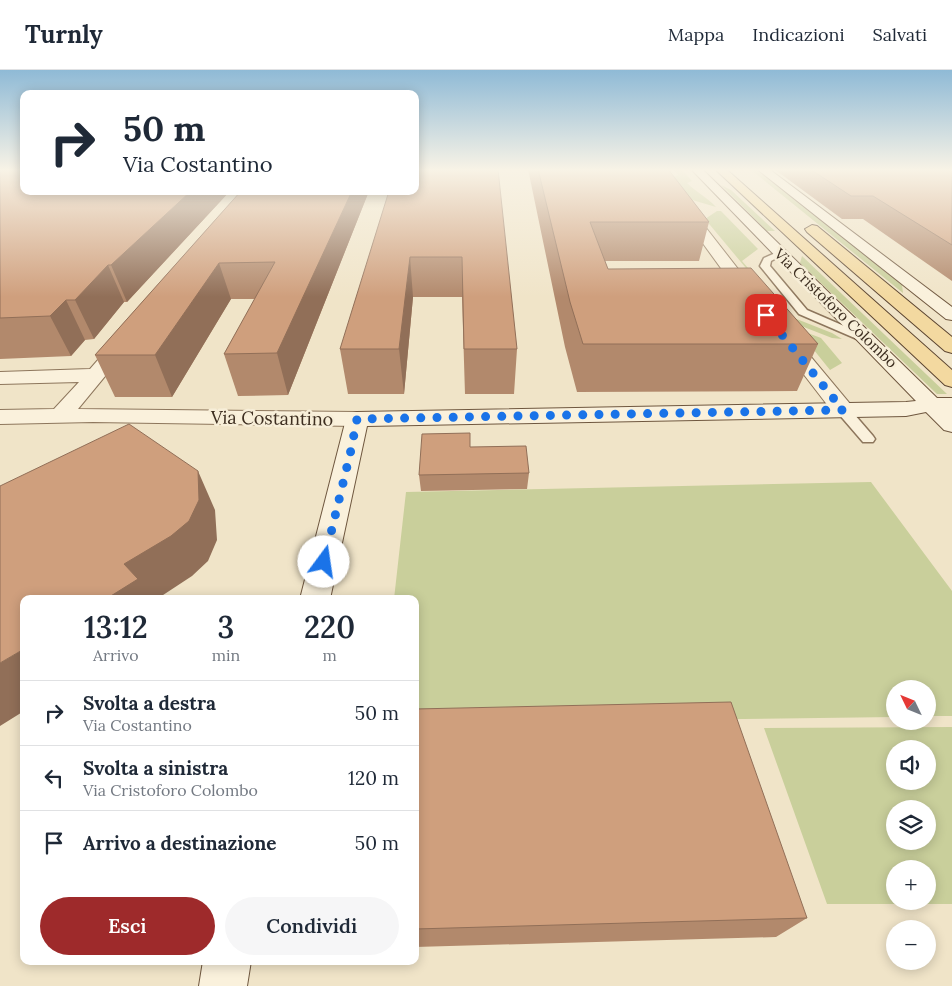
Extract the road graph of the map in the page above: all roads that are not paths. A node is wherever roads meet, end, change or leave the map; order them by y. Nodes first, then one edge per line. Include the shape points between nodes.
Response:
1 (687, 212) edge
2 (739, 212) edge
3 (767, 212) edge
4 (817, 212) edge
5 (799, 218) dead end
6 (803, 244) junction
7 (780, 254) junction
8 (913, 286) junction
9 (760, 308) edge
10 (911, 312) junction
11 (952, 315) edge
12 (772, 323) edge
13 (139, 326) edge
14 (868, 340) junction
15 (952, 347) edge
16 (96, 374) junction
17 (0, 378) edge
18 (952, 381) edge
19 (47, 395) dead end
20 (0, 397) edge
21 (942, 404) edge
22 (843, 410) junction
23 (61, 415) junction
24 (0, 417) edge
25 (357, 419) junction
26 (952, 424) edge
27 (868, 439) dead end
28 (316, 595) edge
29 (226, 965) edge
30 (223, 986) edge

1 - 9 street via 728,270
2 - 7 street, Via Cristoforo Colombo
3 - 6 main road, Via Cristoforo Colombo
4 - 8 street
5 - 10 main road
6 - 7 main road
6 - 18 main road, Via Cristoforo Colombo
7 - 14 street, Via Cristoforo Colombo
7 - 14 lane via 767,260 765,266 803,312
8 - 10 main road
8 - 11 street
10 - 15 main road
12 - 22 street
13 - 16 street
14 - 21 street, Via Cristoforo Colombo
16 - 17 street
16 - 23 street
19 - 20 street
21 - 22 street, Via Costantino via 906,409
21 - 26 street, Via Cristoforo Colombo
22 - 25 street, Via Costantino
22 - 27 lane
23 - 24 street, Via Costantino
23 - 25 street, Via Costantino
25 - 28 street
29 - 30 street

